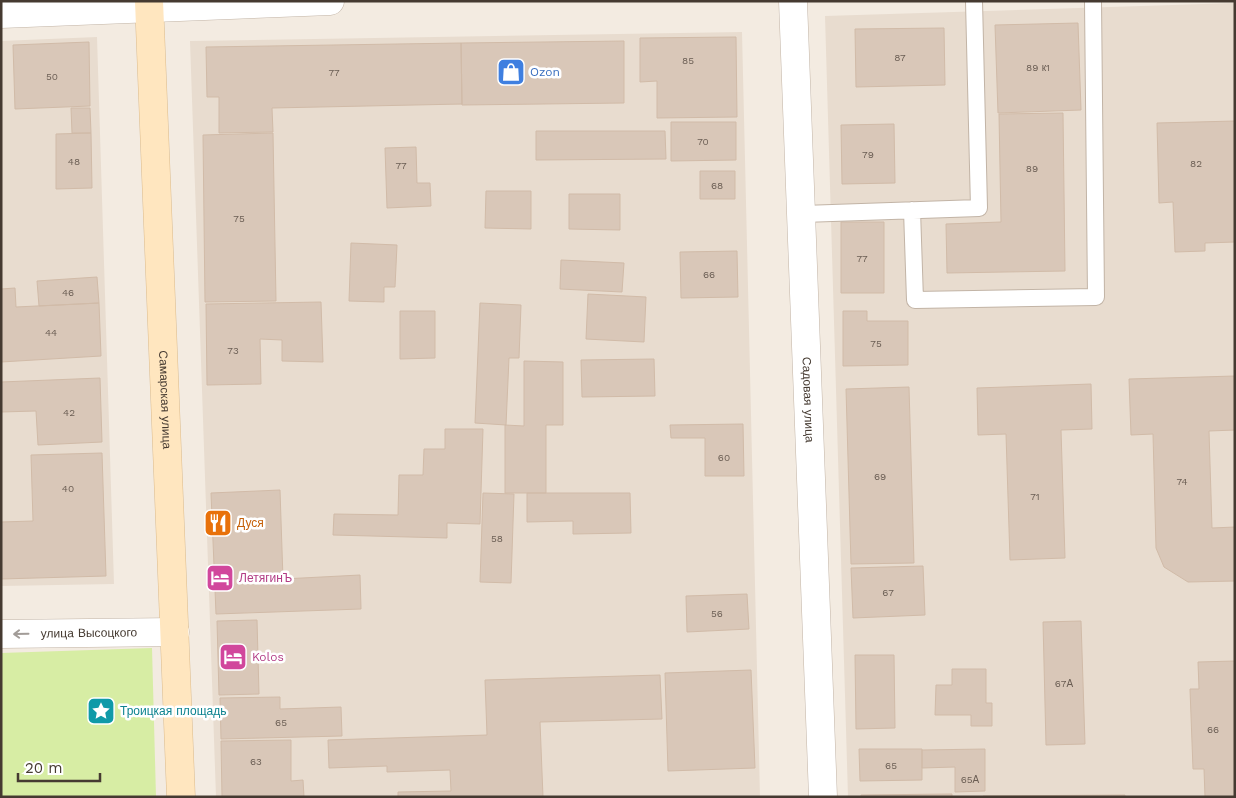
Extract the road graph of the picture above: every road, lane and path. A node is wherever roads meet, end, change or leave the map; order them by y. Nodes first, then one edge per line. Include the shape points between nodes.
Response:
1 (330, 1) edge
2 (793, 1) edge
3 (974, 1) edge
4 (1093, 1) edge
5 (149, 5) edge
6 (1, 14) edge
7 (912, 210) junction
8 (803, 214) junction
9 (175, 632) junction
10 (1, 634) edge
11 (181, 797) edge
12 (823, 797) edge

1 - 5 street
2 - 8 street, Садовая улица
3 - 7 lane via 979,208
4 - 7 lane via 1096,297 915,300
5 - 6 street
5 - 9 main road, Самарская улица
7 - 8 lane
8 - 12 street, Садовая улица
9 -> 10 street, улица Высоцкого
9 - 11 main road, Самарская улица

